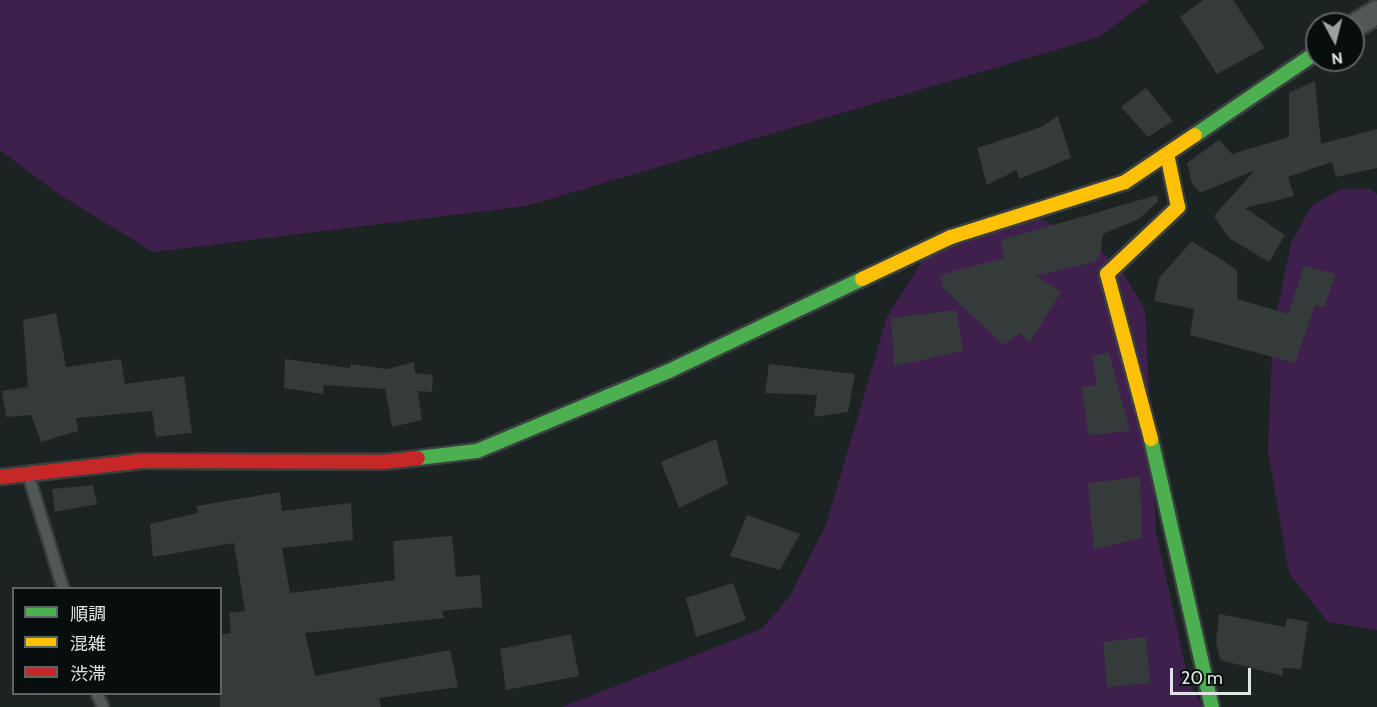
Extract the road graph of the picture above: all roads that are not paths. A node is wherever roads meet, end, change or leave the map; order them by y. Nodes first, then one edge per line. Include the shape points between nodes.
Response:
1 (1305, 60) edge
2 (1167, 154) junction
3 (28, 473) junction
4 (0, 477) edge
5 (63, 587) edge
6 (1212, 707) edge

1 - 2 street
2 - 3 street via 1125,182 951,237 669,371 477,451 382,462 142,461
2 - 6 street via 1178,207 1107,274 1155,452
3 - 4 street
3 - 5 lane

